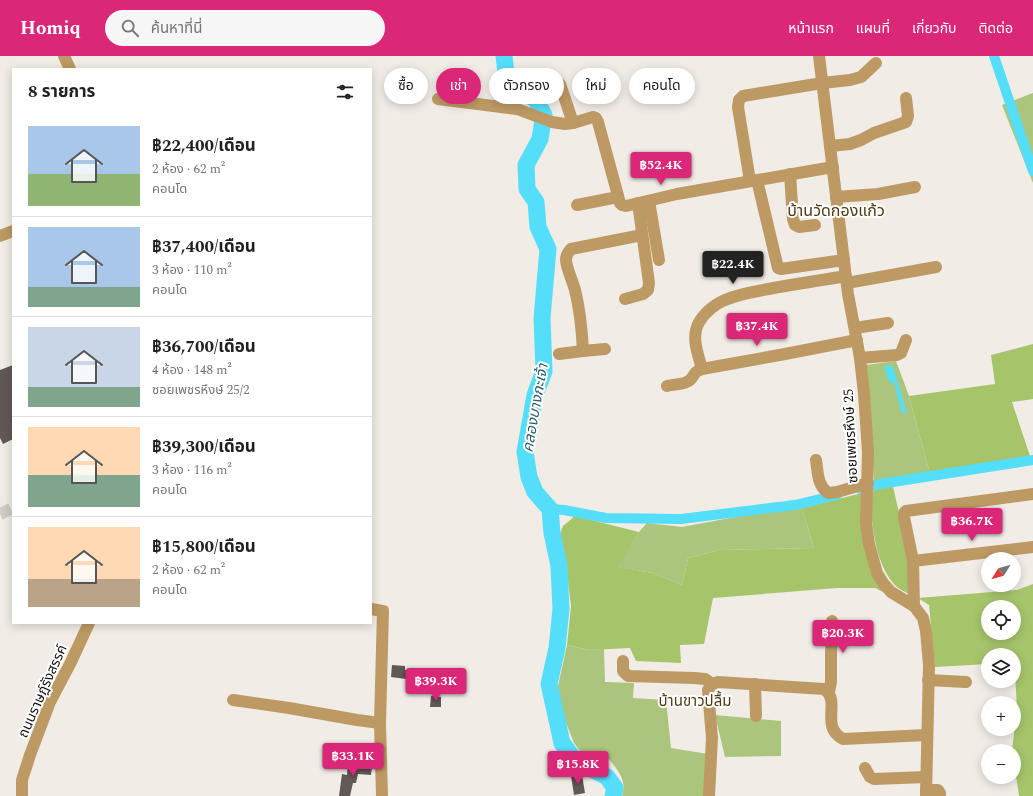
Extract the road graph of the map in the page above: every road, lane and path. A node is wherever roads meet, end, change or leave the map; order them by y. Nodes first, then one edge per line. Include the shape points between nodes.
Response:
1 (64, 56) edge
2 (819, 56) edge
3 (876, 63) dead end
4 (70, 68) edge
5 (822, 83) junction
6 (564, 96) edge
7 (906, 98) dead end
8 (478, 104) edge
9 (573, 123) junction
10 (830, 146) junction
11 (833, 167) junction
12 (790, 174) junction
13 (753, 180) junction
14 (915, 187) dead end
15 (618, 197) junction
16 (836, 197) junction
17 (643, 202) junction
18 (576, 205) dead end
19 (815, 225) dead end
20 (12, 231) edge
21 (642, 235) junction
22 (0, 236) edge
23 (659, 260) dead end
24 (844, 260) junction
25 (936, 267) dead end
26 (847, 280) junction
27 (625, 299) dead end
28 (888, 323) dead end
29 (856, 334) junction
30 (906, 340) dead end
31 (605, 349) dead end
32 (583, 351) junction
33 (559, 354) dead end
34 (860, 358) junction
35 (702, 369) junction
36 (667, 386) dead end
37 (816, 460) dead end
38 (868, 483) junction
39 (1033, 494) edge
40 (1033, 547) edge
41 (913, 561) junction
42 (914, 606) junction
43 (372, 609) edge
44 (832, 621) dead end
45 (90, 624) edge
46 (623, 661) dead end
47 (928, 680) junction
48 (966, 682) dead end
49 (712, 684) junction
50 (756, 684) junction
51 (829, 692) junction
52 (233, 700) dead end
53 (756, 716) dead end
54 (380, 723) junction
55 (926, 735) junction
56 (865, 768) dead end
57 (926, 777) junction
58 (926, 793) edge
59 (22, 796) edge
60 (382, 796) edge
61 (710, 796) edge
62 (940, 796) edge

1 - 4 street
2 - 5 street, ซอยเพชรหึงษ์ 25
3 - 5 street via 861,77
5 - 10 street, ซอยเพชรหึงษ์ 25
5 - 13 street via 744,96 739,100 738,107
6 - 9 street
7 - 10 street via 906,122 850,144
8 - 9 street via 517,109 552,122
9 - 15 street via 596,118
10 - 11 street, ซอยเพชรหึงษ์ 25
11 - 12 street
11 - 16 street, ซอยเพชรหึงษ์ 25
12 - 13 street
12 - 19 street via 795,225
13 - 17 street
13 - 24 street via 778,268
14 - 16 street via 878,194
15 - 17 street via 620,203 626,206
15 - 18 street
16 - 24 street, ซอยเพชรหึงษ์ 25
17 - 21 street
17 - 23 street
20 - 22 street
21 - 27 street via 650,282 648,290
21 - 32 street via 571,249 568,253 566,261 579,306
24 - 26 street, ซอยเพชรหึงษ์ 25
25 - 26 street
26 - 29 street, ซอยเพชรหึงษ์ 25
26 - 35 street via 770,288 743,294 715,306 702,318 696,330 695,342
28 - 29 street
29 - 34 street, ซอยเพชรหึงษ์ 25
29 - 35 street via 785,354
30 - 34 street via 901,353 897,355
31 - 32 street
32 - 33 street
34 - 38 street, ซอยเพชรหึงษ์ 25 via 867,425
35 - 36 street via 683,383
37 - 38 street via 819,481 823,490 828,493
38 - 42 street, ซอยเพชรหึงษ์ 25 via 866,524 877,572 891,592
39 - 41 street via 906,511 904,517
40 - 41 street
41 - 42 street
42 - 47 street, ซอยเพชรหึงษ์ 25 via 923,618 926,631
43 - 54 street via 383,611
44 - 51 street
45 - 59 street, ถนนราษฎ์รังสรรค์ via 50,702 22,780
46 - 49 street via 623,671 628,676 705,679
47 - 48 street
47 - 55 street, ซอยเพชรหึงษ์ 25
49 - 50 street
49 - 61 street via 708,690 712,738
50 - 51 street via 824,689
50 - 53 street
51 - 55 street via 834,732 843,739
52 - 54 street
54 - 60 street
55 - 57 street, ซอยเพชรหึงษ์ 25
56 - 57 street via 874,779
57 - 58 street, ซอยเพชรหึงษ์ 25
58 - 62 street via 938,790

